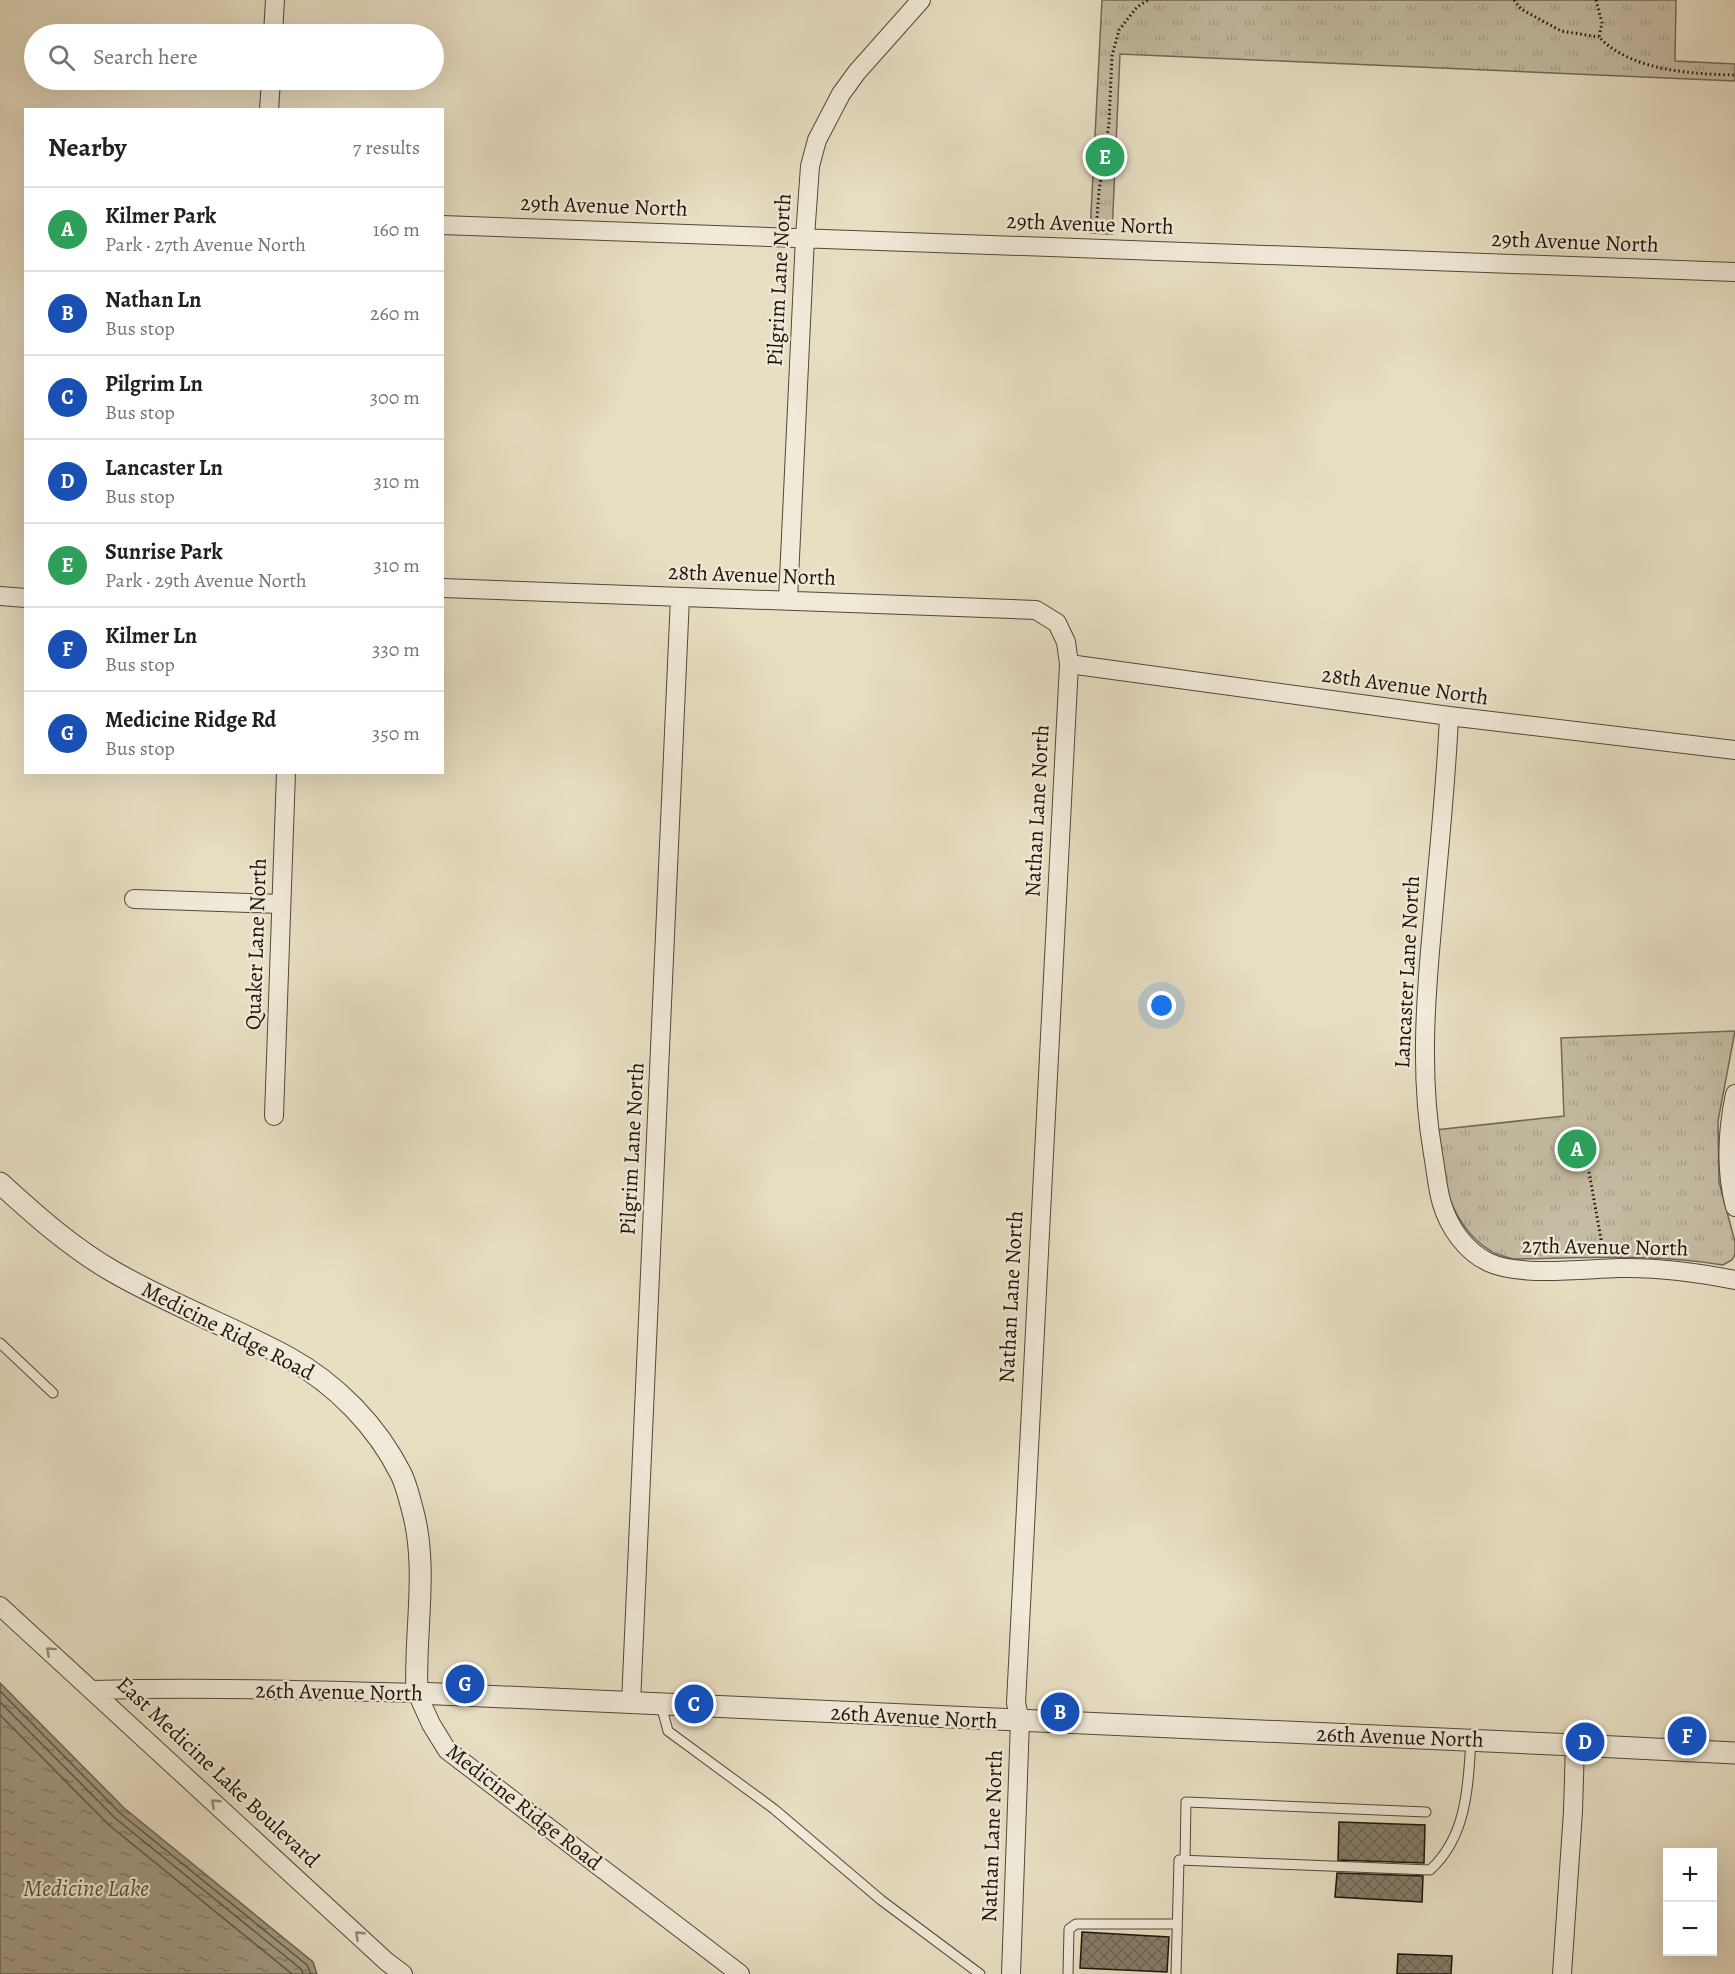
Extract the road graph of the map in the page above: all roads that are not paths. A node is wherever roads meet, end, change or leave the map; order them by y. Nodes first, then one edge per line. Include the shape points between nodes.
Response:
1 (275, 0) edge
2 (921, 0) edge
3 (274, 24) edge
4 (270, 90) edge
5 (269, 108) edge
6 (444, 225) edge
7 (805, 237) junction
8 (1735, 272) edge
9 (444, 588) edge
10 (0, 596) edge
11 (680, 597) junction
12 (24, 598) edge
13 (788, 600) junction
14 (1057, 623) joint
15 (1068, 664) junction
16 (1449, 716) junction
17 (1735, 750) edge
18 (286, 774) edge
19 (134, 899) dead end
20 (281, 904) junction
21 (1735, 1094) edge
22 (274, 1116) dead end
23 (0, 1184) edge
24 (1735, 1207) edge
25 (1452, 1228) joint
26 (1735, 1280) edge
27 (0, 1343) edge
28 (52, 1393) dead end
29 (0, 1606) edge
30 (93, 1690) junction
31 (417, 1693) junction
32 (631, 1704) junction
33 (661, 1705) junction
34 (1020, 1721) junction
35 (1471, 1740) junction
36 (1575, 1745) junction
37 (1735, 1754) edge
38 (1426, 1812) dead end
39 (1185, 1860) junction
40 (1177, 1924) junction
41 (403, 1974) edge
42 (740, 1974) edge
43 (980, 1974) edge
44 (1011, 1974) edge
45 (1068, 1974) edge
46 (1176, 1974) edge
47 (1562, 1974) edge

1 - 3 street
2 - 7 street, Pilgrim Lane North via 857,72 828,116 810,166
4 - 5 street
6 - 7 street, 29th Avenue North
7 - 8 street, 29th Avenue North
7 - 13 street, Pilgrim Lane North
9 - 11 street, 28th Avenue North
10 - 12 street
11 - 13 street, 28th Avenue North
11 - 32 street, Pilgrim Lane North
13 - 14 street, 28th Avenue North via 1036,610
14 - 15 street, Nathan Lane North via 1066,642
15 - 16 street, 28th Avenue North
15 - 34 street, Nathan Lane North via 1016,1703
16 - 17 street, 28th Avenue North
16 - 25 street, Lancaster Lane North via 1424,1048 1429,1132 1441,1203
18 - 20 street, Quaker Lane North
19 - 20 street
20 - 22 street, Quaker Lane North
21 - 24 street via 1728,1167
23 - 31 street, Medicine Ridge Road via 68,1241 114,1272 290,1358 344,1398 376,1434 402,1475 419,1545
25 - 26 street, 27th Avenue North via 1469,1250 1490,1263 1516,1270 1658,1268
27 - 28 lane
30 -> 29 street, East Medicine Lake Boulevard
30 - 31 street, 26th Avenue North
41 -> 30 street, East Medicine Lake Boulevard
31 - 32 street, 26th Avenue North
31 - 42 street, Medicine Ridge Road via 447,1750
32 - 33 street, 26th Avenue North
33 - 34 street, 26th Avenue North
33 - 43 lane via 668,1731 774,1809 881,1900
34 - 35 street, 26th Avenue North
34 - 44 street, Nathan Lane North
35 - 36 street, 26th Avenue North
35 - 39 lane via 1468,1789 1455,1839 1430,1870
36 - 37 street, 26th Avenue North
36 - 47 street
38 - 39 lane via 1186,1802
39 - 40 lane via 1179,1860
40 - 45 lane via 1076,1924 1070,1929
40 - 46 lane

